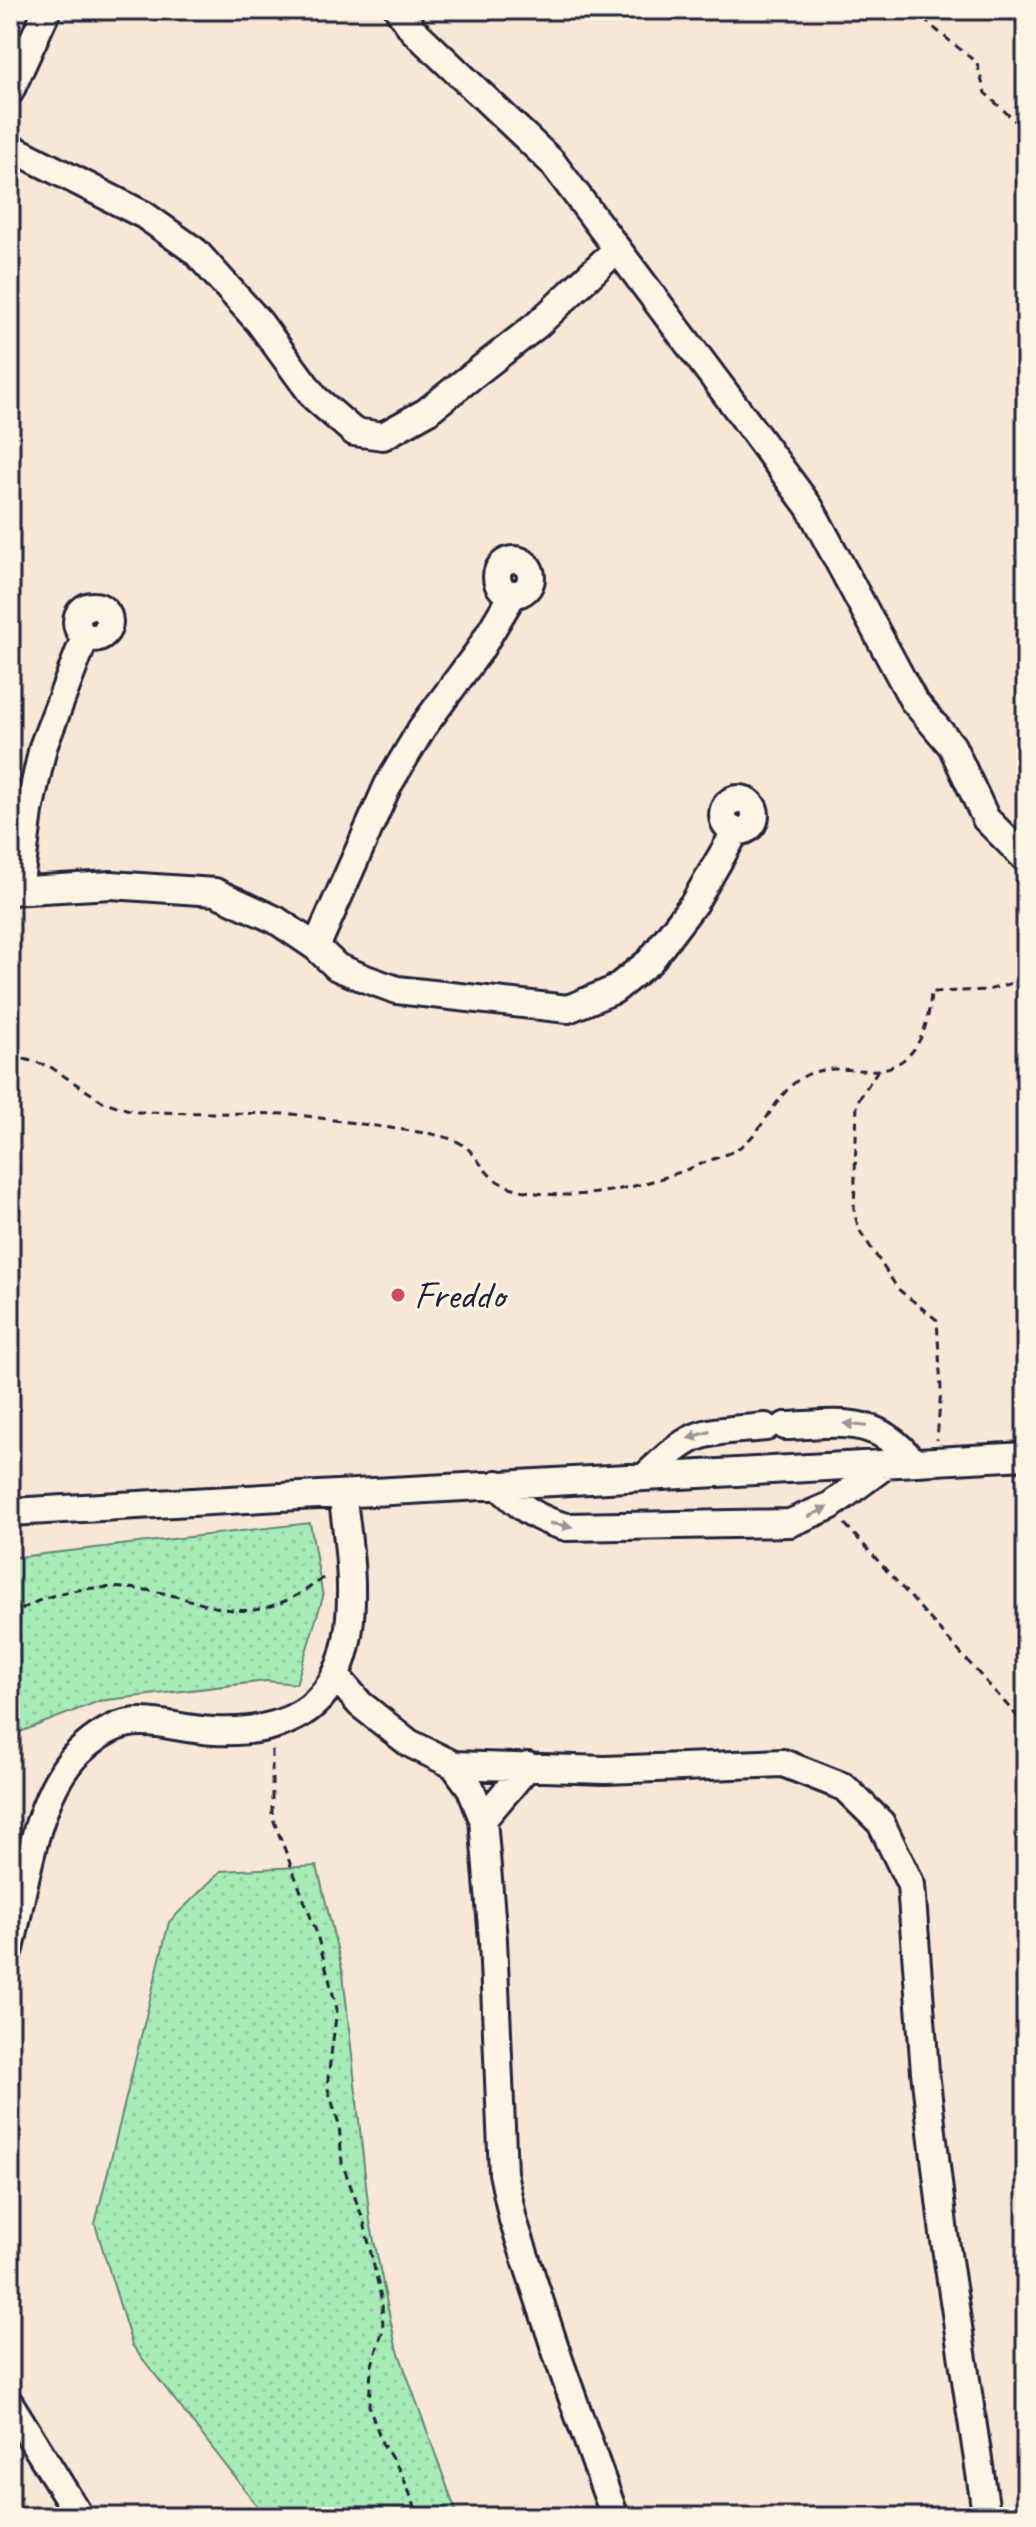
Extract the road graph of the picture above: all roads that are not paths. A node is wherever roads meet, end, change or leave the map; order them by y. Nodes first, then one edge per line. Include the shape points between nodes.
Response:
1 (47, 10) edge
2 (399, 10) edge
3 (10, 91) edge
4 (10, 147) edge
5 (616, 250) junction
6 (513, 594) dead end
7 (85, 637) dead end
8 (736, 831) dead end
9 (1026, 859) edge
10 (14, 891) edge
11 (316, 947) junction
12 (1026, 1456) edge
13 (912, 1461) junction
14 (646, 1476) junction
15 (497, 1484) junction
16 (342, 1494) junction
17 (10, 1512) edge
18 (336, 1676) junction
19 (454, 1765) junction
20 (528, 1766) junction
21 (483, 1819) junction
22 (15, 1907) edge
23 (10, 1949) edge
24 (10, 2404) edge
25 (80, 2517) edge
26 (615, 2517) edge
27 (983, 2517) edge

1 - 3 street
2 - 5 street via 413,30 552,162
4 - 5 street via 144,215 195,251 259,322 315,398 354,432 383,436 426,412 537,325
5 - 9 street via 810,508 913,700 952,746 986,819
6 - 11 street via 388,785
7 - 10 street via 43,747
8 - 11 street via 694,903 650,961 614,990 568,1009 397,990 337,967
10 - 11 street via 111,885 198,889 254,908
12 - 13 street
13 - 14 street
13 -> 14 street via 899,1444 865,1426 776,1426 689,1437
15 -> 13 street via 543,1522 567,1527 790,1523
14 - 15 street
15 - 16 street
16 - 17 street
16 - 18 street via 353,1614
18 - 19 street via 360,1704 409,1743
18 - 22 street via 305,1711 258,1730 116,1723 79,1752 47,1798
19 - 20 street
19 - 21 street
20 - 21 street
20 - 27 street via 605,1770 783,1763 844,1787 881,1823 911,1885 944,2234
21 - 26 street via 503,2173 513,2220
22 - 23 street
24 - 25 street

